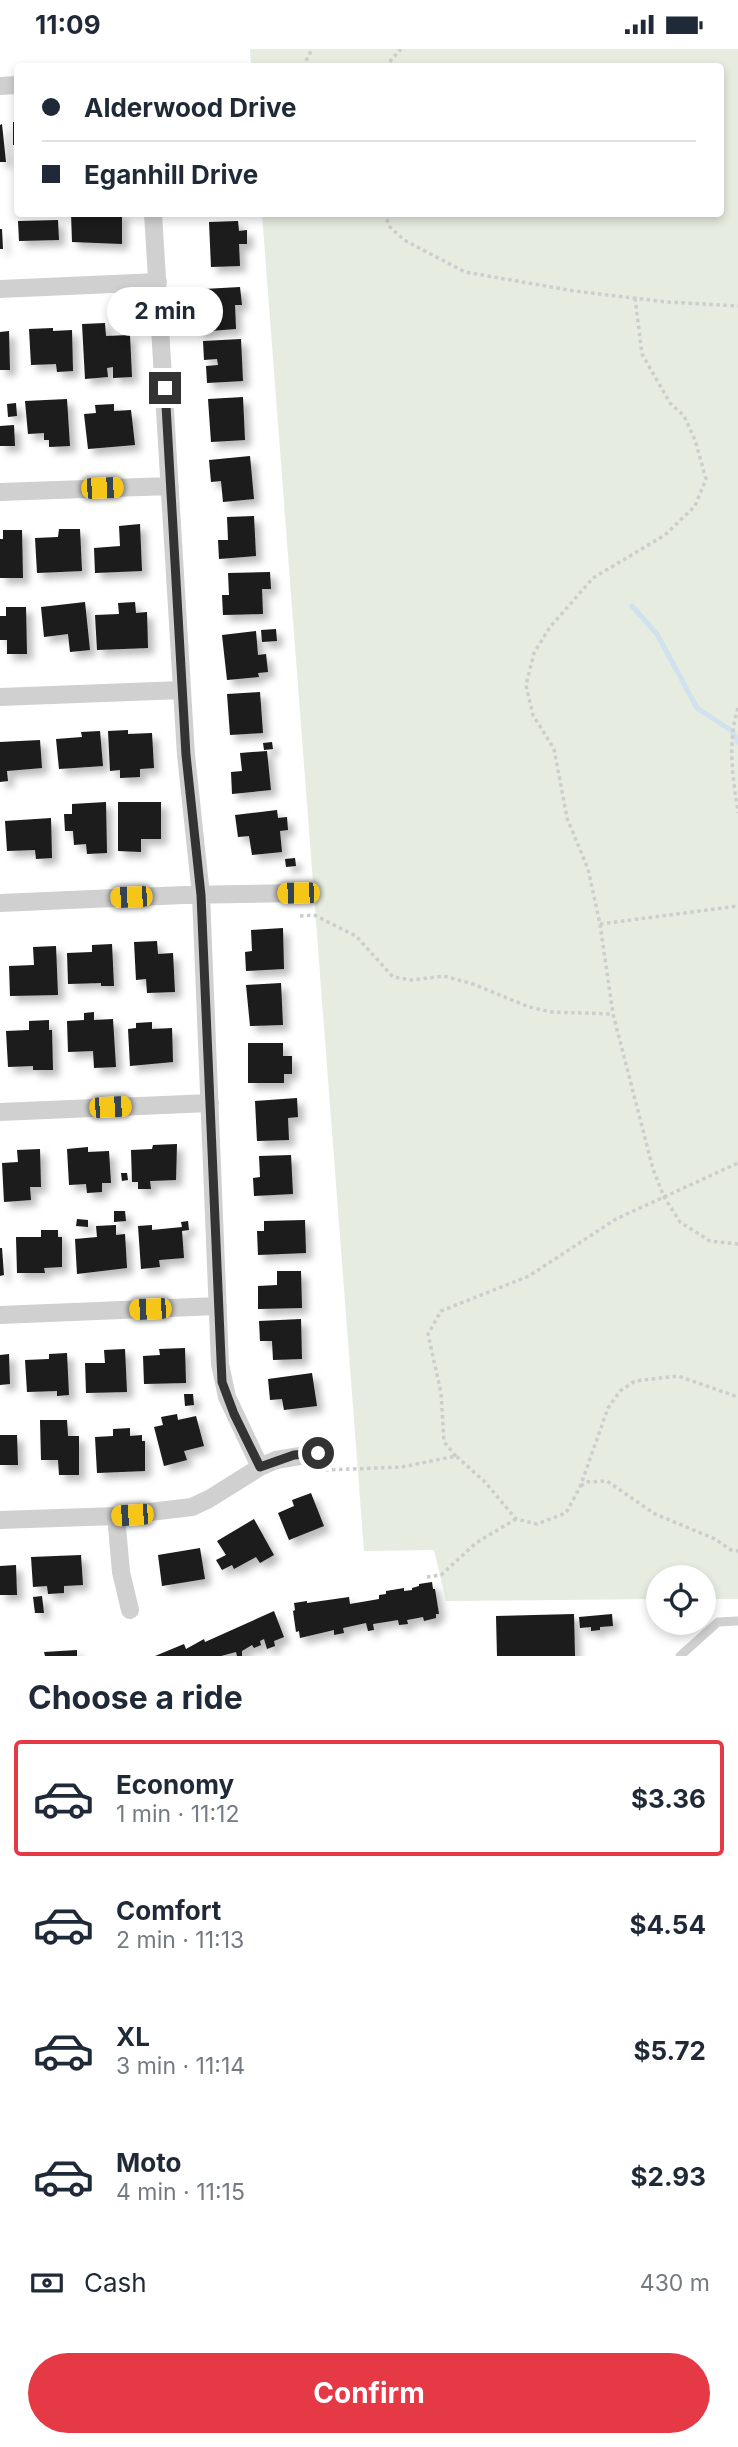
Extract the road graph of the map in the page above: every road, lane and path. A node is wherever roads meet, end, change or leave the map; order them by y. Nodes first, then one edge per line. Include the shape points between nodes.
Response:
1 (401, 49) edge
2 (389, 63) edge
3 (153, 217) edge
4 (386, 217) edge
5 (158, 282) junction
6 (0, 289) edge
7 (635, 298) junction
8 (738, 306) edge
9 (170, 485) junction
10 (0, 492) edge
11 (182, 689) junction
12 (0, 697) edge
13 (738, 708) edge
14 (738, 813) edge
15 (298, 893) dead end
16 (201, 895) junction
17 (0, 903) edge
18 (738, 906) edge
19 (300, 916) dead end
20 (600, 924) junction
21 (613, 1014) junction
22 (210, 1103) junction
23 (0, 1112) edge
24 (738, 1163) edge
25 (664, 1197) junction
26 (738, 1244) edge
27 (218, 1306) junction
28 (0, 1315) edge
29 (738, 1397) edge
30 (456, 1456) junction
31 (321, 1462) joint
32 (260, 1467) junction
33 (580, 1487) junction
34 (116, 1516) junction
35 (516, 1519) junction
36 (0, 1520) edge
37 (738, 1551) edge
38 (427, 1577) dead end
39 (130, 1610) dead end
40 (738, 1621) edge
41 (680, 1656) edge

1 - 2 path
3 - 5 street
4 - 7 path via 404,240 465,272
5 - 6 street
5 - 9 street
7 - 8 path
7 - 20 path via 642,354 670,403 684,416 706,479 695,506 665,535 593,578 550,627 534,653 526,685 533,715 554,748 567,818 588,869
9 - 10 street
9 - 11 street
11 - 12 street
11 - 16 street
13 - 14 path via 732,728 731,765
15 - 16 street
16 - 17 street
16 - 22 street
18 - 20 path
19 - 21 path via 314,915 356,936 393,977 412,981 444,976 529,1007
20 - 21 path
21 - 25 path
22 - 23 street
22 - 27 street
24 - 25 path
25 - 26 path via 680,1222 710,1241
25 - 30 path via 616,1219 529,1276 441,1311 428,1334 441,1393 444,1442
27 - 28 street
27 - 32 street via 222,1382
29 - 33 path via 678,1376 635,1381 620,1391 608,1408
30 - 31 path via 402,1467
30 - 35 path
31 - 32 street via 294,1455
32 - 34 street via 192,1507
33 - 35 path via 566,1513 537,1524
33 - 37 path via 586,1482 607,1481 655,1514
34 - 36 street
34 - 39 street
35 - 38 path via 476,1543 441,1574
40 - 41 lane via 718,1622

